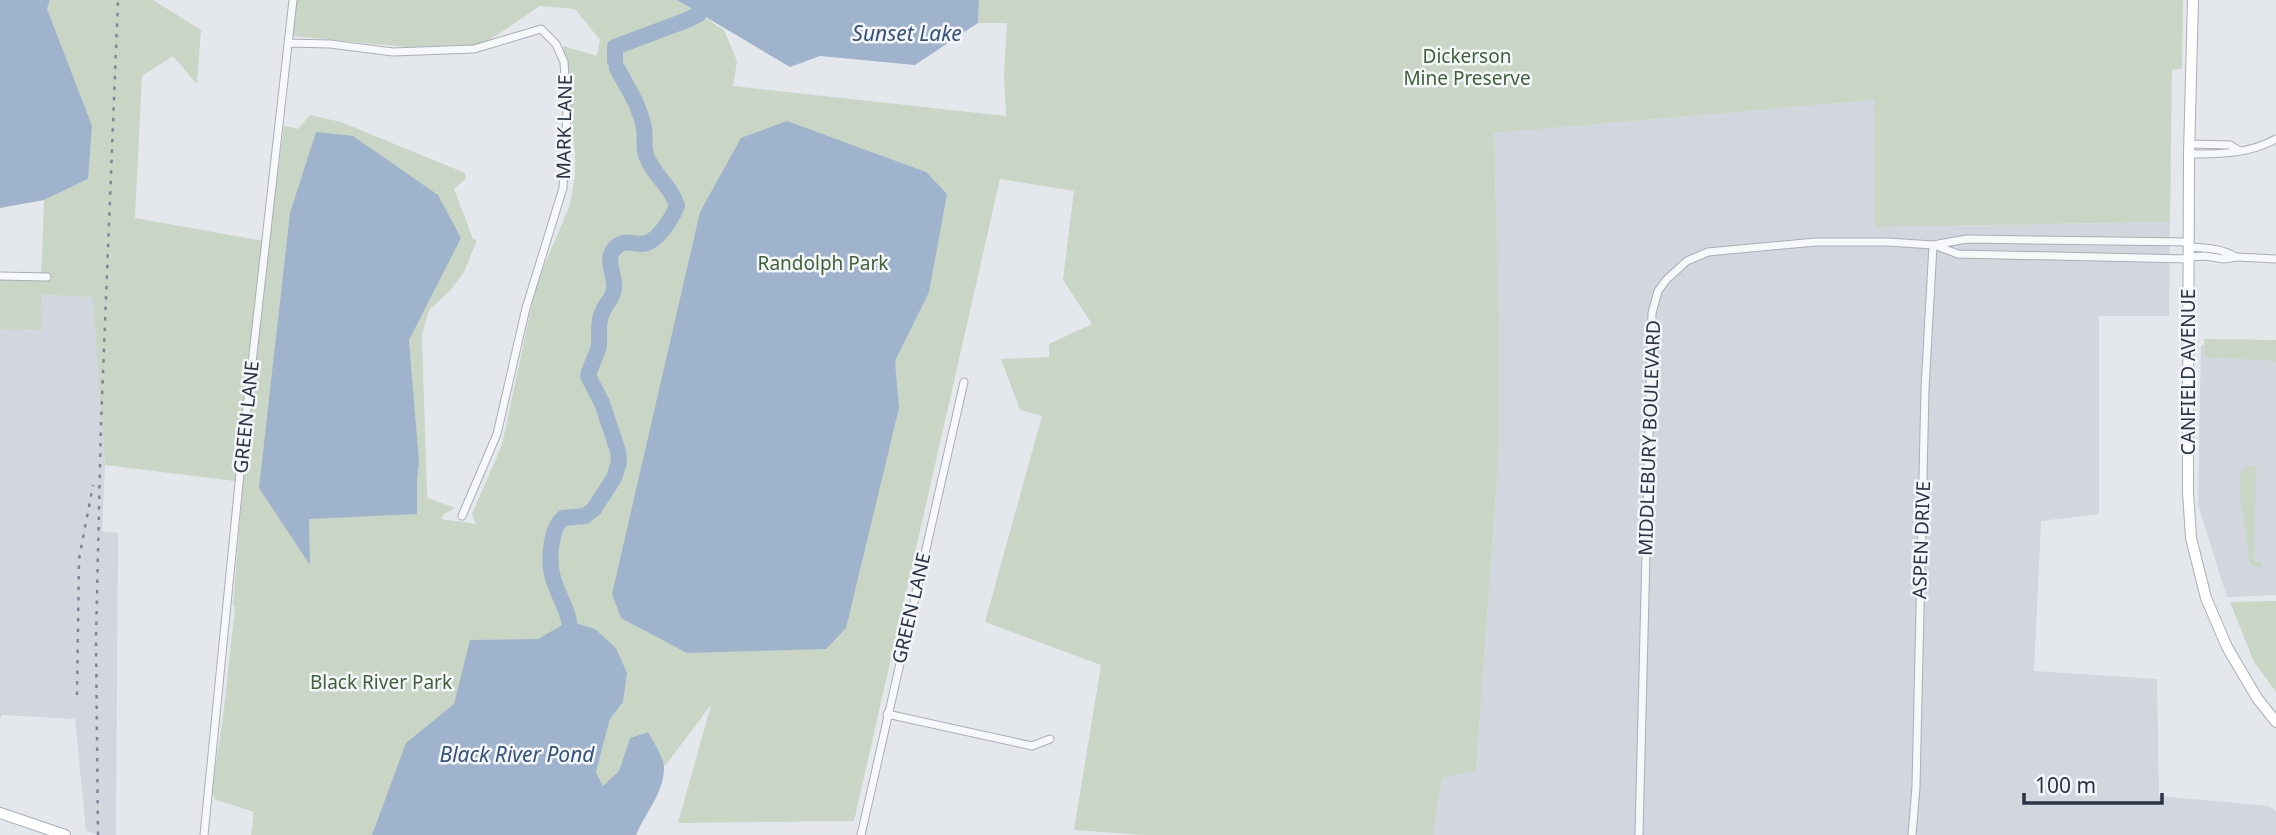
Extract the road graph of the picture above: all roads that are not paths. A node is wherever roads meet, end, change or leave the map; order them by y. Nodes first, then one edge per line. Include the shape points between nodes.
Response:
1 (293, 0) edge
2 (2193, 0) edge
3 (288, 43) junction
4 (2276, 139) edge
5 (2189, 149) junction
6 (1933, 245) junction
7 (2189, 251) junction
8 (2276, 259) edge
9 (0, 276) edge
10 (47, 277) dead end
11 (964, 382) dead end
12 (462, 516) dead end
13 (887, 714) junction
14 (2276, 722) edge
15 (1050, 738) dead end
16 (0, 813) edge
17 (65, 835) edge
18 (204, 835) edge
19 (861, 835) edge
20 (1639, 835) edge
21 (1912, 835) edge

1 - 3 street, GREEN LANE
2 - 5 street, CANFIELD AVENUE
3 - 12 street, MARK LANE via 393,52 474,49 541,29 556,44 564,62 568,111 563,188 526,308 497,434
3 - 18 street, GREEN LANE
4 - 5 street via 2230,153
5 - 7 street, CANFIELD AVENUE
6 - 7 street, MIDDLEBURY BOULEVARD via 1967,239
6 - 7 street, MIDDLEBURY BOULEVARD via 1958,254
6 - 20 street, MIDDLEBURY BOULEVARD via 1826,242 1717,250 1687,261 1658,291 1652,313
6 - 21 street, ASPEN DRIVE
7 - 8 street via 2224,259
7 - 14 street, CANFIELD AVENUE via 2191,538 2206,598 2227,647
9 - 10 street
11 - 13 street, GREEN LANE
13 - 15 street via 1032,746
13 - 19 street, GREEN LANE
16 - 17 street

